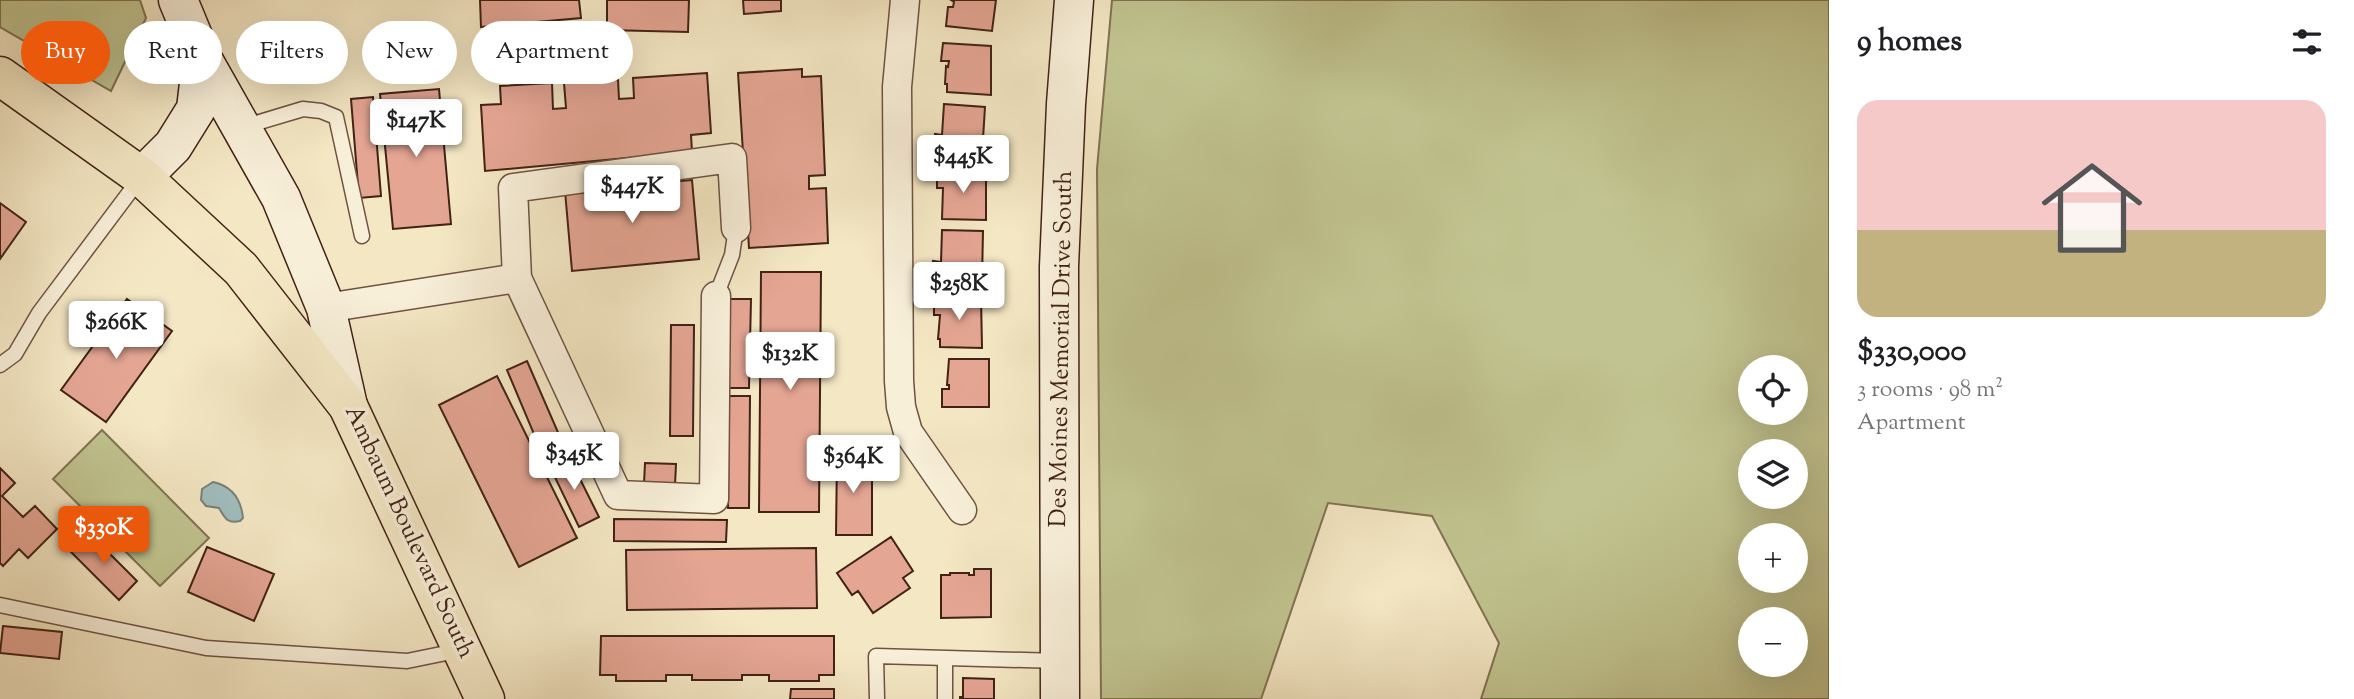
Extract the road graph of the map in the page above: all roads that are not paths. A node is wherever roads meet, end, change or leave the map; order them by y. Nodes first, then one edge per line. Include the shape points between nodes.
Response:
1 (178, 0) edge
2 (905, 0) edge
3 (1074, 0) edge
4 (187, 21) edge
5 (0, 76) edge
6 (199, 84) edge
7 (217, 84) edge
8 (242, 128) junction
9 (142, 177) junction
10 (736, 228) joint
11 (362, 236) dead end
12 (517, 278) junction
13 (716, 296) joint
14 (326, 308) junction
15 (0, 365) edge
16 (348, 406) junction
17 (962, 510) dead end
18 (0, 605) edge
19 (462, 650) junction
20 (945, 658) junction
21 (1060, 661) junction
22 (485, 699) edge
23 (877, 699) edge
24 (945, 699) edge
25 (1060, 699) edge

1 - 4 main road, Ambaum Boulevard South
2 - 17 street via 897,87 901,407 908,432
3 - 21 main road, Des Moines Memorial Drive South via 1059,267
5 - 9 main road
6 - 9 main road, Ambaum Boulevard South via 196,108 173,146
7 - 8 main road, Ambaum Boulevard South
8 - 11 lane via 303,109 336,117
8 - 14 main road, Ambaum Boulevard South via 281,198
9 - 15 lane via 39,313 15,354
9 - 16 main road via 241,269
10 - 12 street via 732,158 513,188
10 - 13 lane via 732,256
12 - 13 street via 618,495 714,499
12 - 14 street
14 - 16 main road, Ambaum Boulevard South
16 - 19 main road, Ambaum Boulevard South
18 - 19 lane via 206,648 407,661
19 - 22 main road, Ambaum Boulevard South
20 - 21 lane
20 - 23 lane via 876,656
20 - 24 lane
21 - 25 main road, Des Moines Memorial Drive South

